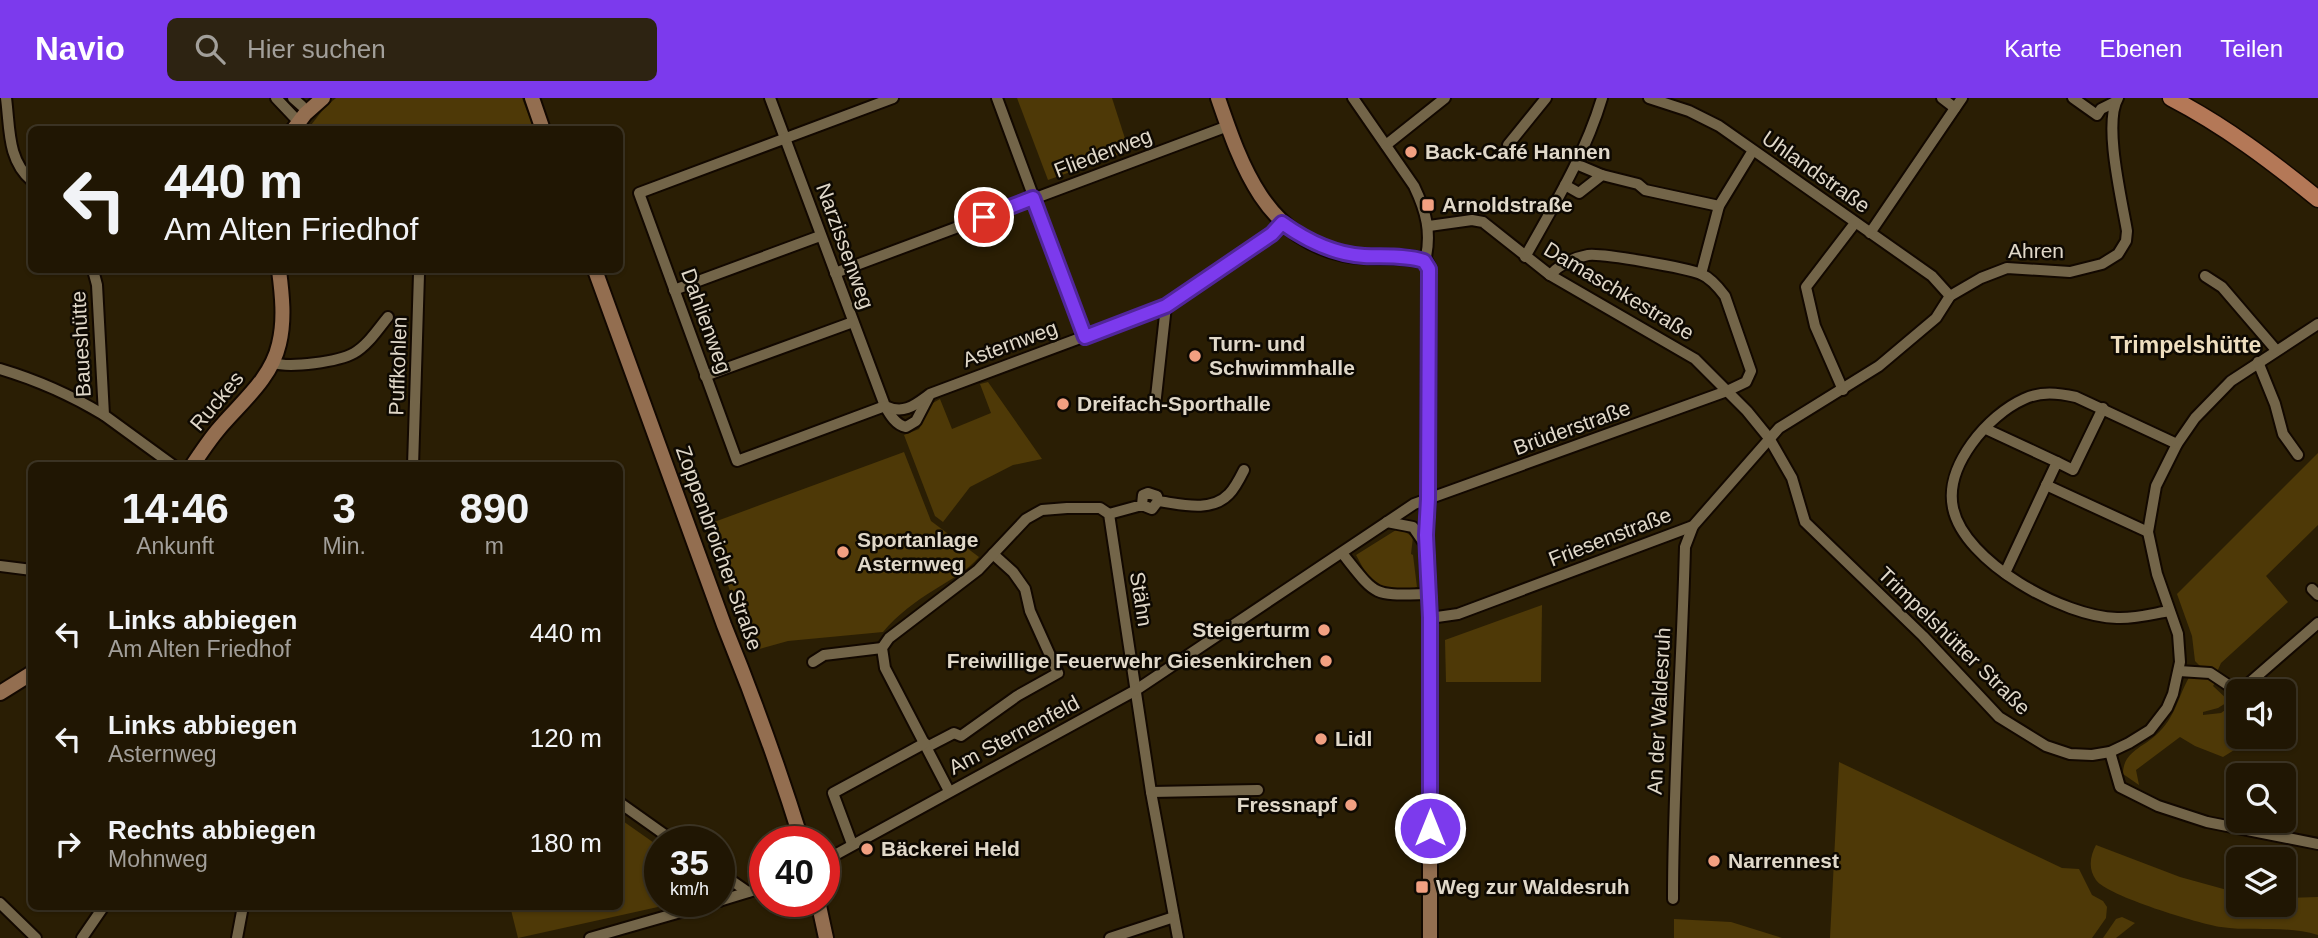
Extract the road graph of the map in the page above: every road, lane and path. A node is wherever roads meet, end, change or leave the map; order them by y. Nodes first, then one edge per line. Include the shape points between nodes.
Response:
1 (6, 98) edge
2 (276, 98) edge
3 (323, 98) edge
4 (532, 98) edge
5 (770, 98) edge
6 (893, 98) edge
7 (997, 98) edge
8 (1218, 98) edge
9 (1353, 98) edge
10 (1445, 98) edge
11 (1546, 98) edge
12 (1602, 98) edge
13 (1649, 98) edge
14 (1942, 98) edge
15 (2073, 98) edge
16 (2171, 98) edge
17 (2117, 100) edge
18 (1959, 103) edge
19 (298, 113) edge
20 (542, 126) edge
21 (1228, 126) junction
22 (785, 139) junction
23 (1386, 145) junction
24 (1508, 145) dead end
25 (1752, 152) junction
26 (1576, 164) junction
27 (1602, 175) junction
28 (28, 177) edge
29 (1565, 185) junction
30 (1033, 198) junction
31 (2318, 199) edge
32 (1719, 206) junction
33 (1282, 223) junction
34 (1855, 223) junction
35 (1429, 226) junction
36 (1870, 233) junction
37 (820, 236) junction
38 (1525, 257) junction
39 (1424, 261) junction
40 (835, 272) junction
41 (94, 273) edge
42 (279, 273) edge
43 (596, 273) edge
44 (419, 274) dead end
45 (1701, 274) junction
46 (1550, 275) junction
47 (2205, 276) dead end
48 (674, 290) junction
49 (1950, 296) junction
50 (1166, 306) junction
51 (388, 317) dead end
52 (853, 322) junction
53 (2318, 324) edge
54 (1085, 337) junction
55 (2276, 350) junction
56 (2258, 362) junction
57 (273, 363) junction
58 (0, 369) edge
59 (705, 376) junction
60 (1843, 390) junction
61 (1727, 391) junction
62 (929, 394) junction
63 (1155, 406) dead end
64 (885, 407) junction
65 (2103, 408) junction
66 (104, 415) junction
67 (1986, 429) junction
68 (1769, 438) junction
69 (2177, 444) junction
70 (2298, 455) dead end
71 (737, 461) joint
72 (169, 462) edge
73 (195, 462) edge
74 (416, 462) edge
75 (2057, 462) junction
76 (1244, 470) dead end
77 (2073, 470) junction
78 (2046, 485) junction
79 (2063, 493) junction
80 (1428, 499) junction
81 (1109, 514) junction
82 (1387, 522) junction
83 (1693, 526) junction
84 (2148, 532) junction
85 (1426, 547) junction
86 (1342, 552) junction
87 (993, 554) junction
88 (0, 566) edge
89 (28, 570) edge
90 (2004, 573) junction
91 (1429, 594) junction
92 (2169, 611) junction
93 (1430, 618) junction
94 (2318, 622) edge
95 (882, 648) junction
96 (813, 662) dead end
97 (2179, 671) junction
98 (28, 676) edge
99 (1136, 690) junction
100 (0, 693) edge
101 (926, 745) junction
102 (2110, 752) junction
103 (1258, 790) dead end
104 (949, 791) junction
105 (1151, 792) junction
106 (623, 805) edge
107 (653, 826) edge
108 (797, 826) edge
109 (852, 844) junction
110 (2318, 844) edge
111 (840, 851) edge
112 (735, 883) edge
113 (748, 892) joint
114 (735, 896) edge
115 (1672, 899) dead end
116 (0, 903) edge
117 (101, 910) edge
118 (242, 910) edge
119 (663, 917) edge
120 (821, 917) edge
121 (1174, 917) junction
122 (36, 938) edge
123 (82, 938) edge
124 (237, 938) edge
125 (590, 938) edge
126 (826, 938) edge
127 (1110, 938) edge
128 (1178, 938) edge
129 (1430, 938) edge

1 - 28 street via 12,151 18,168
2 - 19 street
3 - 19 street
4 - 20 street
5 - 22 street, Narzissenweg
6 - 22 street
7 - 30 street
8 - 21 street
9 - 23 street
10 - 23 street
11 - 24 street
12 - 26 street
13 - 25 street, Uhlandstraße via 1719,126
14 - 18 street
15 - 17 street, Ahren via 2097,115
16 - 31 main road via 2246,142
17 - 49 street, Ahren via 2112,137 2127,231 2118,254 2102,264 2070,271 2007,268
18 - 36 street
21 - 30 street, Fliederweg
21 - 33 street via 1250,181
22 - 37 street, Narzissenweg
22 - 48 street, Dahlienweg via 639,193
23 - 35 street via 1414,186
25 - 32 street
25 - 34 street, Uhlandstraße
26 - 27 street
26 - 29 street
27 - 29 street via 1579,193
27 - 32 street
29 - 38 street
30 - 40 street, Fliederweg
30 - 54 street
32 - 45 street
33 - 39 street via 1344,254
33 - 50 street, Asternweg
34 - 36 street, Uhlandstraße
34 - 60 street via 1806,287 1815,326
35 - 38 street, Damaschkestraße via 1479,220
35 - 39 street
36 - 49 street, Uhlandstraße via 1931,276
37 - 40 street, Narzissenweg
37 - 48 street
38 - 46 street, Damaschkestraße
39 - 80 street via 1429,269
40 - 52 street, Narzissenweg
41 - 66 street, Baueshütte
42 - 57 street, Ruckes via 282,321
43 - 108 street, Zoppenbroicher Straße
44 - 74 street, Puffkohlen
45 - 46 street via 1588,255 1560,264
45 - 61 street via 1725,296 1751,371 1746,382
46 - 61 street, Damaschkestraße via 1690,355
47 - 55 street via 2222,287
48 - 59 street, Dahlienweg
49 - 60 street, Ahren via 1936,318 1914,338
50 - 54 street, Asternweg
50 - 63 street
51 - 57 street, Ruckes via 356,352 297,366
52 - 59 street
52 - 64 street, Narzissenweg
53 - 55 street
54 - 62 street, Asternweg
55 - 56 street
56 - 69 street via 2211,401
56 - 70 street via 2283,434
57 - 73 street, Ruckes
58 - 66 street via 78,399
59 - 71 street, Dahlienweg
60 - 68 street, Ahren via 1797,415
61 - 68 street, Damaschkestraße
61 - 80 street, Brüderstraße
62 - 64 street, Asternweg via 902,411
62 - 64 street via 912,425 901,426
64 - 71 street, Asternweg
65 - 67 street via 2060,393 2037,395 2014,405
65 - 69 street
65 - 77 street
66 - 72 street, Baueshütte
67 - 75 street
67 - 90 street via 1959,463 1952,506 1973,544
68 - 83 street, Friesenstraße
68 - 102 street, Trimpelshütter Straße via 1791,478 1805,522 1999,717 2058,751 2081,755
69 - 84 street via 2156,486
75 - 77 street
75 - 78 street
76 - 81 street via 1229,494 1216,503 1200,506 1158,501 1152,509 1142,505
77 - 79 street
78 - 79 street
78 - 90 street
79 - 84 street
80 - 82 street, Am Sternenfeld
80 - 85 street
81 - 87 street via 1100,508 1042,510 1026,519
81 - 99 street, Stähn
82 - 85 street via 1413,527
82 - 86 street, Am Sternenfeld
83 - 93 street, Friesenstraße via 1458,614
83 - 115 street, An der Waldesruh via 1685,547
84 - 92 street
85 - 91 street
86 - 91 street via 1368,587 1381,594
86 - 99 street, Am Sternenfeld
87 - 95 street
87 - 101 street via 1025,589 1058,673 961,736 954,733
88 - 89 street
90 - 92 street via 2037,594 2089,614 2117,618
91 - 93 street
92 - 97 street via 2178,634
93 - 129 street
94 - 97 street via 2240,691 2210,673
95 - 96 street via 824,655
95 - 101 street via 885,668
97 - 102 street via 2159,719 2139,738
98 - 100 street
99 - 104 street, Am Sternenfeld
99 - 105 street, Stähn
101 - 104 street
101 - 109 street via 834,793
102 - 110 street via 2120,787 2158,806 2207,822
103 - 105 street
104 - 109 street, Am Sternenfeld
105 - 121 street, Stähn
106 - 107 street
109 - 111 street, Am Sternenfeld
112 - 113 street
113 - 114 street
116 - 122 street
117 - 123 street
118 - 124 street
119 - 125 street
120 - 126 street
121 - 127 street
121 - 128 street, Stähn

